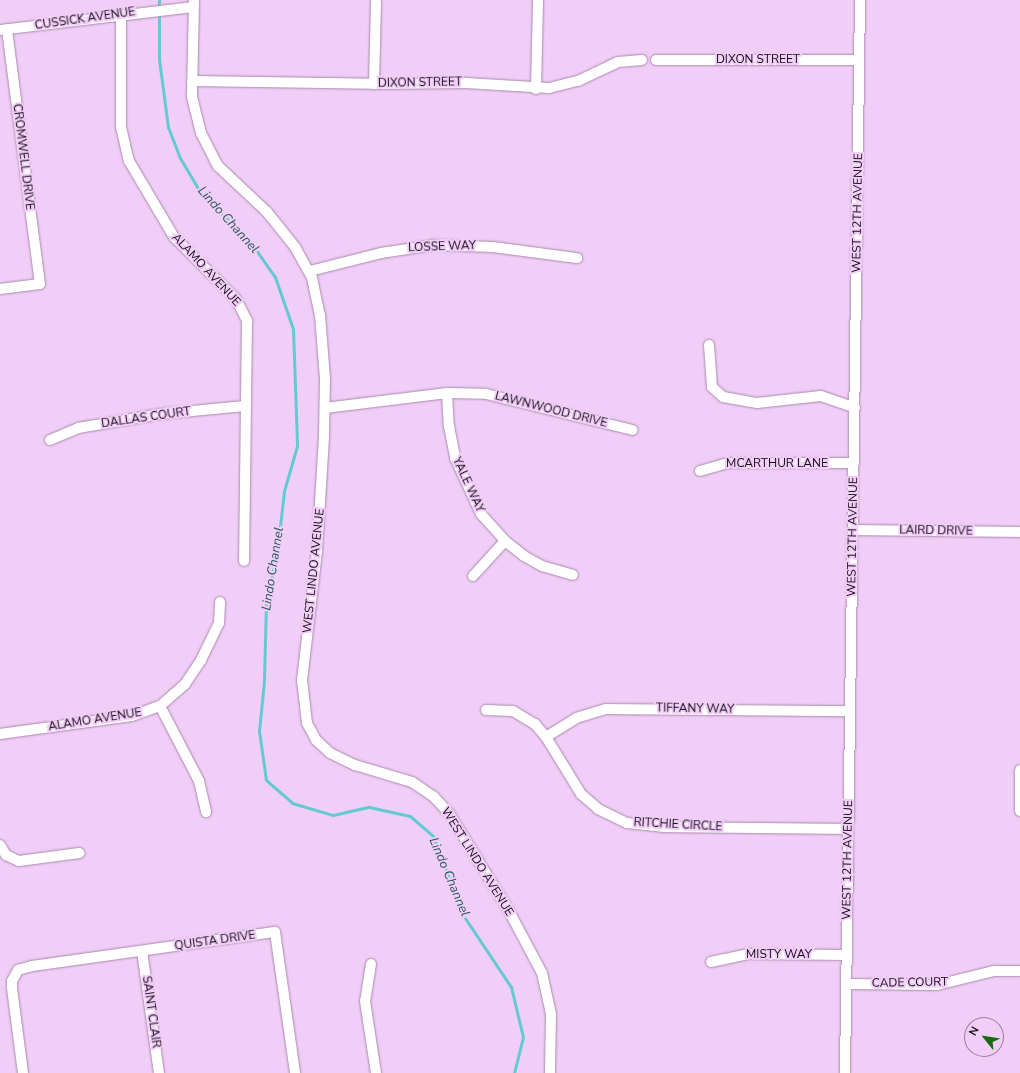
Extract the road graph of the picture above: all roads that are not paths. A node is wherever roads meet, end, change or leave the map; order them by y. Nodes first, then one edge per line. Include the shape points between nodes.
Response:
1 (538, 0) edge
2 (860, 0) edge
3 (376, 2) dead end
4 (193, 3) edge
5 (121, 15) junction
6 (3, 30) edge
7 (642, 60) dead end
8 (656, 60) dead end
9 (859, 60) junction
10 (192, 81) junction
11 (374, 84) junction
12 (536, 89) junction
13 (577, 258) dead end
14 (310, 271) junction
15 (0, 289) edge
16 (709, 345) dead end
17 (447, 393) junction
18 (245, 406) junction
19 (325, 408) junction
20 (855, 408) junction
21 (633, 430) dead end
22 (50, 440) dead end
23 (854, 463) junction
24 (700, 471) dead end
25 (853, 530) junction
26 (1020, 532) edge
27 (505, 541) junction
28 (244, 561) dead end
29 (573, 575) dead end
30 (473, 576) dead end
31 (220, 602) dead end
32 (160, 706) junction
33 (486, 710) dead end
34 (850, 711) junction
35 (0, 734) edge
36 (546, 737) junction
37 (1020, 770) edge
38 (1020, 811) edge
39 (206, 812) dead end
40 (848, 829) junction
41 (0, 845) edge
42 (79, 853) dead end
43 (142, 951) junction
44 (847, 955) junction
45 (711, 962) dead end
46 (371, 964) dead end
47 (1020, 971) edge
48 (847, 984) junction
49 (23, 1073) edge
50 (159, 1073) edge
51 (295, 1073) edge
52 (376, 1073) edge
53 (550, 1073) edge
54 (845, 1073) edge

1 - 12 street
2 - 9 street, WEST 12TH AVENUE
3 - 11 street
4 - 5 street, CUSSICK AVENUE
4 - 10 street, WEST LINDO AVENUE
5 - 6 street, CUSSICK AVENUE
5 - 18 street, ALAMO AVENUE via 120,112 124,149 134,171 174,237 198,265 236,299 245,315 248,335
6 - 15 street, CROMWELL DRIVE via 40,284
7 - 12 street, DIXON STREET via 618,62 568,84
8 - 9 street, DIXON STREET
9 - 20 street, WEST 12TH AVENUE
10 - 11 street, DIXON STREET
10 - 14 street, WEST LINDO AVENUE via 196,120 211,155 226,175 277,222
11 - 12 street, DIXON STREET via 466,83
13 - 14 street, LOSSE WAY via 493,247 434,246 380,253
14 - 19 street, WEST LINDO AVENUE via 322,326
16 - 20 street via 712,387 723,397 757,403 821,396
17 - 19 street, LAWNWOOD DRIVE
17 - 21 street, LAWNWOOD DRIVE via 505,397
17 - 27 street, YALE WAY via 451,443 459,470 481,514
18 - 22 street, DALLAS COURT via 161,414 78,428
18 - 28 street, ALAMO AVENUE
19 - 53 street, WEST LINDO AVENUE via 317,544 302,680 307,723 316,740 330,753 351,763 412,782 434,797 454,821 509,911 542,974 551,1014
20 - 23 street, WEST 12TH AVENUE
23 - 24 street, MCARTHUR LANE via 728,462
23 - 25 street, WEST 12TH AVENUE
25 - 26 street, LAIRD DRIVE
25 - 34 street, WEST 12TH AVENUE
27 - 29 street, YALE WAY via 534,562
27 - 30 street
31 - 32 street, ALAMO AVENUE via 219,623 202,660 185,684
32 - 35 street, ALAMO AVENUE via 132,716
32 - 39 street via 199,781
33 - 36 street, RITCHIE CIRCLE via 505,709 520,714
34 - 36 street, TIFFANY WAY via 606,709 581,716
34 - 40 street, WEST 12TH AVENUE
36 - 40 street, RITCHIE CIRCLE via 581,794 598,809 627,823 663,827
37 - 38 street
40 - 44 street, WEST 12TH AVENUE
41 - 42 street via 6,855 20,860
43 - 49 street, QUISTA DRIVE via 32,966 15,974 12,988
43 - 50 street, SAINT CLAIR
43 - 51 street, QUISTA DRIVE via 275,932
44 - 45 street, MISTY WAY via 749,954
44 - 48 street, WEST 12TH AVENUE
46 - 52 street via 366,1001
47 - 48 street, CADE COURT via 989,972 937,985
48 - 54 street, WEST 12TH AVENUE

